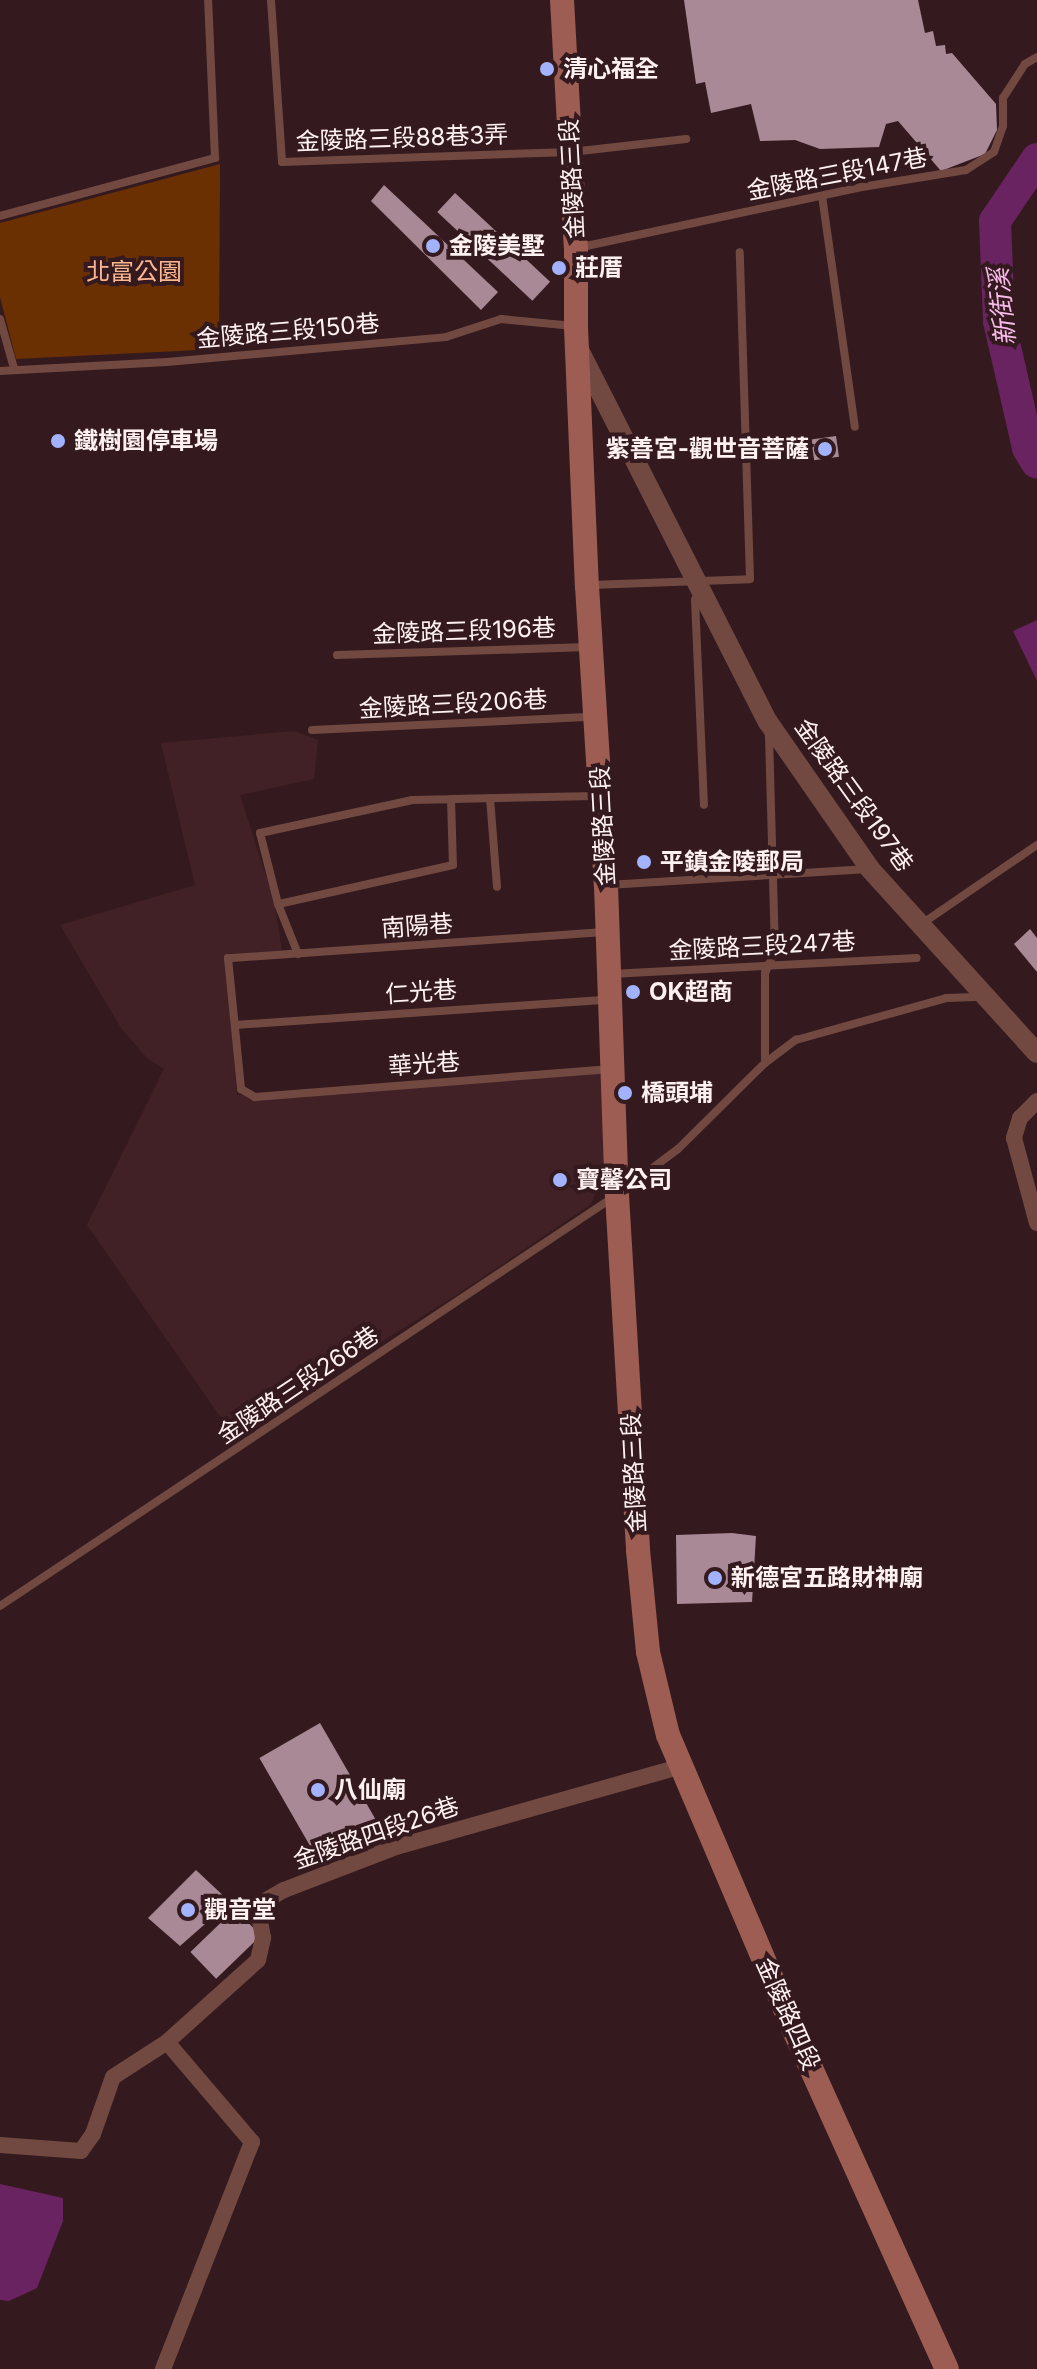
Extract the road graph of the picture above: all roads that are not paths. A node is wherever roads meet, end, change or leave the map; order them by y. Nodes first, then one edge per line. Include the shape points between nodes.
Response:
1 (208, 0) edge
2 (271, 0) edge
3 (562, 0) edge
4 (1037, 57) edge
5 (686, 139) dead end
6 (571, 152) junction
7 (822, 196) junction
8 (0, 216) edge
9 (576, 248) junction
10 (740, 252) dead end
11 (0, 319) edge
12 (576, 336) junction
13 (14, 368) junction
14 (0, 371) edge
15 (855, 427) dead end
16 (699, 584) junction
17 (587, 586) junction
18 (593, 647) junction
19 (337, 655) dead end
20 (596, 717) junction
21 (768, 722) junction
22 (312, 730) dead end
23 (602, 796) junction
24 (490, 798) junction
25 (451, 799) junction
26 (704, 805) dead end
27 (1037, 845) edge
28 (870, 869) junction
29 (772, 877) junction
30 (606, 885) junction
31 (497, 887) dead end
32 (278, 904) junction
33 (923, 923) junction
34 (607, 932) junction
35 (298, 954) junction
36 (917, 958) dead end
37 (769, 965) junction
38 (610, 974) junction
39 (984, 997) junction
40 (611, 999) junction
41 (235, 1025) junction
42 (1037, 1053) edge
43 (765, 1063) junction
44 (613, 1069) junction
45 (1037, 1101) edge
46 (617, 1195) junction
47 (1037, 1223) edge
48 (0, 1606) edge
49 (648, 1652) joint
50 (682, 1766) junction
51 (167, 2042) junction
52 (0, 2145) edge
53 (163, 2369) edge
54 (947, 2369) edge

1 - 8 lane via 215,158
2 - 6 lane, 金陵路三段88巷3弄 via 282,162
3 - 6 main road, 金陵路三段
4 - 7 lane, 金陵路三段147巷 via 1025,64 1003,98 1003,126 994,152 966,170
5 - 6 lane, 金陵路三段88巷3弄
6 - 9 main road, 金陵路三段
7 - 9 lane, 金陵路三段147巷
7 - 15 lane
9 - 12 main road, 金陵路三段
10 - 16 lane via 750,579
11 - 13 lane
12 - 13 lane, 金陵路三段150巷 via 501,319 446,337 167,362
12 - 16 street, 金陵路三段197巷
12 - 17 main road, 金陵路三段
13 - 14 lane, 金陵路三段150巷
16 - 17 lane
16 - 21 street, 金陵路三段197巷
16 - 26 lane via 695,600
17 - 18 main road, 金陵路三段
18 - 19 lane, 金陵路三段196巷
18 - 20 main road, 金陵路三段
20 - 22 lane, 金陵路三段206巷
20 - 23 main road, 金陵路三段
21 - 28 street, 金陵路三段197巷
21 - 29 lane
23 - 24 lane
23 - 30 main road, 金陵路三段
24 - 25 lane
24 - 31 lane
25 - 32 lane via 453,865
25 - 32 lane via 412,800 260,833
27 - 33 lane
28 - 29 lane
28 - 33 street, 金陵路三段197巷
29 - 30 lane
29 - 37 lane via 775,951
30 - 34 main road, 金陵路三段
32 - 35 lane
33 - 39 street, 金陵路三段197巷
34 - 35 lane, 南陽巷
34 - 38 main road, 金陵路三段
35 - 41 lane, 南陽巷 via 228,958
36 - 37 lane, 金陵路三段247巷
37 - 38 lane, 金陵路三段247巷
37 - 43 lane
38 - 40 main road, 金陵路三段
39 - 42 street, 金陵路三段197巷
39 - 43 lane, 金陵路三段266巷 via 946,998 882,1013 796,1040
40 - 41 lane, 仁光巷
40 - 44 main road, 金陵路三段
41 - 44 lane, 華光巷 via 241,1089 255,1097
43 - 46 lane, 金陵路三段266巷 via 678,1149
44 - 46 main road, 金陵路三段
45 - 47 street via 1020,1118 1014,1138
46 - 48 lane, 金陵路三段266巷
46 - 49 main road, 金陵路三段
49 - 50 main road, 金陵路四段 via 668,1735
50 - 51 street, 金陵路四段26巷 via 396,1847 284,1890 263,1902 258,1960
50 - 54 main road, 金陵路四段
51 - 52 street, 金陵路四段26巷 via 113,2077 93,2134 81,2151
51 - 53 street via 252,2142

